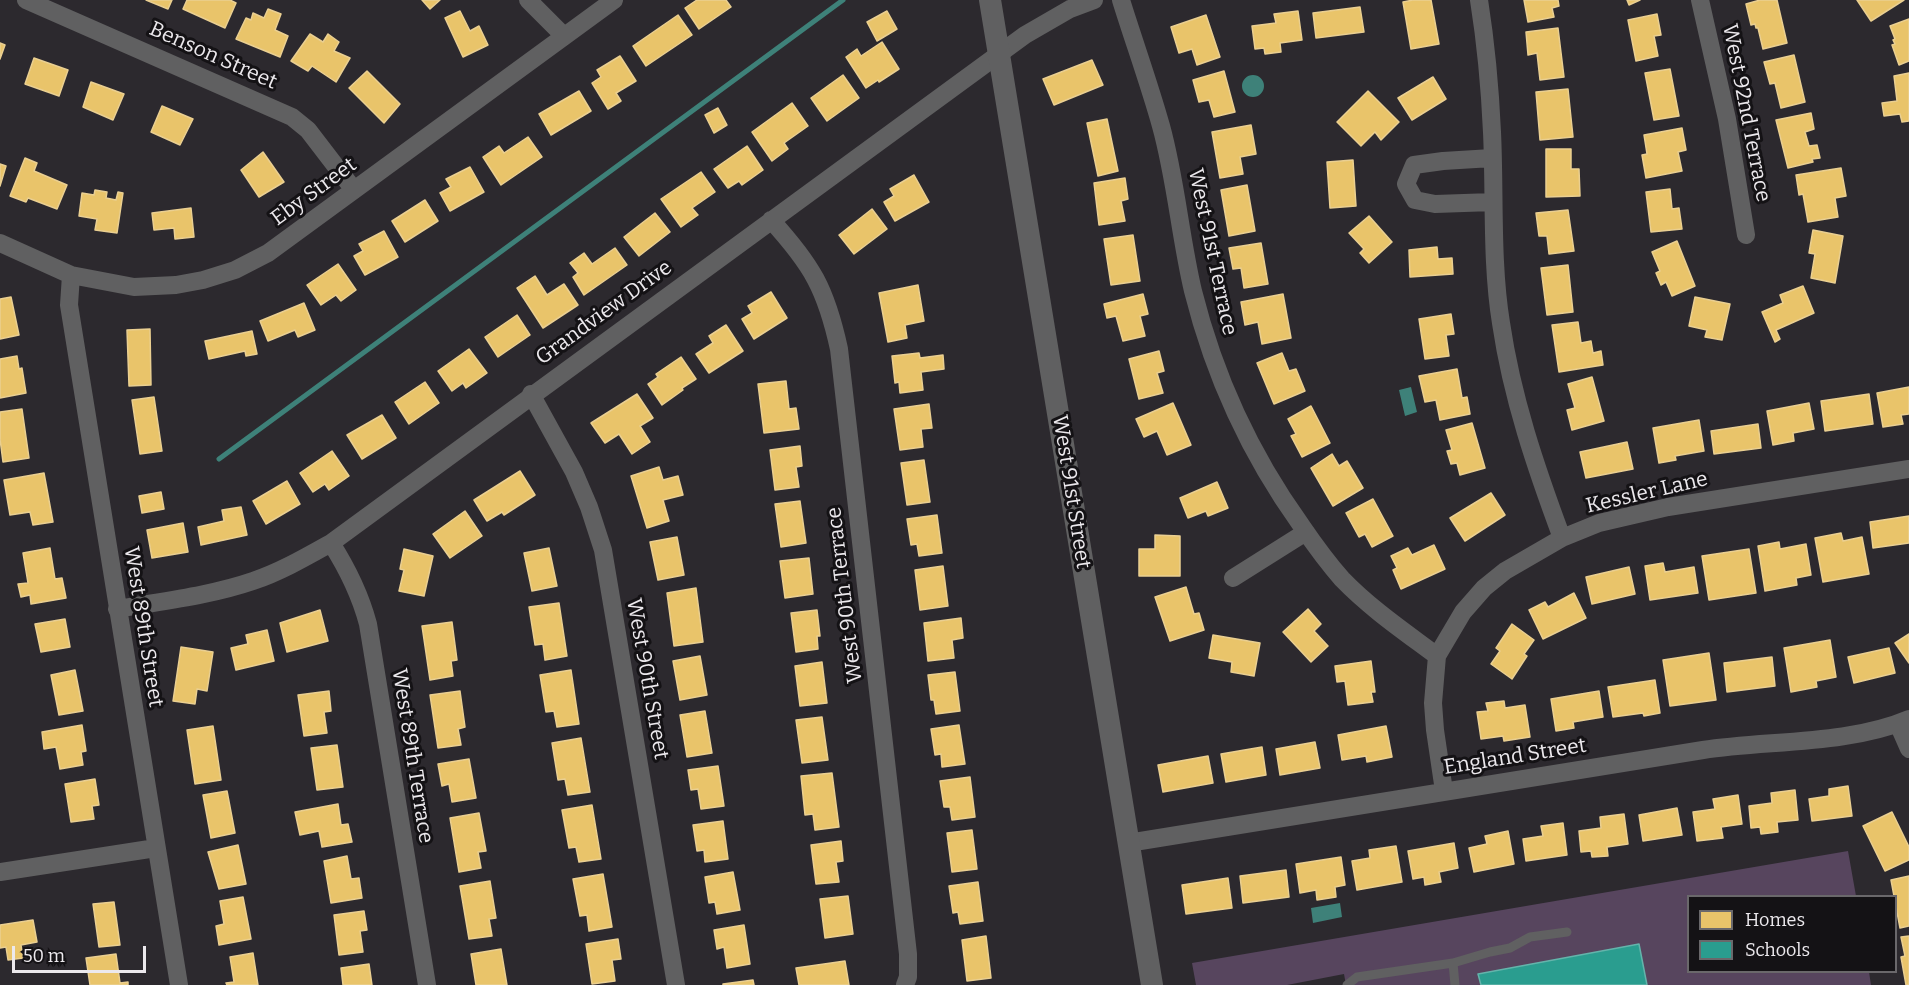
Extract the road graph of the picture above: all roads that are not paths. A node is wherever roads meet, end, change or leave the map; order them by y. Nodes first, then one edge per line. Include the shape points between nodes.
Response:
1 (26, 0) edge
2 (528, 0) edge
3 (614, 0) edge
4 (990, 0) edge
5 (1094, 0) edge
6 (1121, 0) edge
7 (1479, 0) edge
8 (1700, 0) edge
9 (564, 36) junction
10 (999, 53) junction
11 (1492, 158) junction
12 (354, 190) junction
13 (1492, 202) junction
14 (771, 220) junction
15 (1746, 235) dead end
16 (0, 243) edge
17 (71, 275) junction
18 (531, 394) junction
19 (1909, 469) edge
20 (1306, 532) junction
21 (1562, 538) junction
22 (331, 543) junction
23 (1233, 578) dead end
24 (117, 609) junction
25 (1437, 656) junction
26 (1904, 721) edge
27 (1909, 749) edge
28 (1444, 791) junction
29 (1128, 843) junction
30 (156, 848) junction
31 (0, 873) edge
32 (1567, 932) dead end
33 (1453, 963) junction
34 (178, 985) edge
35 (426, 985) edge
36 (676, 985) edge
37 (905, 985) edge
38 (1152, 985) edge
39 (1347, 985) edge
40 (1455, 985) edge

1 - 12 street, Benson Street via 292,117 308,130
2 - 9 street
3 - 9 street, Eby Street
4 - 10 street, West 91st Street
5 - 10 street, Grandview Drive via 1061,14
6 - 20 street, West 91st Terrace via 1161,126 1193,290 1212,356 1266,473
7 - 11 street via 1486,45
8 - 15 street, West 92nd Terrace via 1727,119
9 - 12 street, Eby Street
10 - 14 street, Grandview Drive
10 - 29 street, West 91st Street
11 - 13 street
11 - 13 street via 1414,165 1406,184 1415,200 1435,204
12 - 17 street, Eby Street via 268,253 235,270 203,280 134,286
13 - 21 street via 1500,321 1510,378 1534,463
14 - 18 street, Grandview Drive
14 - 37 street, West 90th Terrace via 798,249 819,283 839,349 908,954
16 - 17 street, Eby Street
17 - 24 street, West 89th Street via 69,304
18 - 22 street, Grandview Drive
18 - 36 street, West 90th Street via 574,472 603,550
19 - 21 street, Kessler Lane via 1668,507 1599,523
20 - 23 street
20 - 25 street, West 91st Terrace via 1342,578 1375,610
21 - 25 street, Kessler Lane via 1484,588 1463,612
22 - 24 street, Grandview Drive via 253,581
22 - 35 street, West 89th Terrace via 362,601 368,624
24 - 30 street, West 89th Street
25 - 28 street, Kessler Lane via 1433,703
26 - 27 street
26 - 28 street, England Street via 1862,732 1717,748
28 - 29 street, England Street
29 - 38 street, West 91st Street
30 - 31 street
30 - 34 street, West 89th Street
32 - 33 lane via 1530,938 1510,948
33 - 39 lane via 1357,977
33 - 40 lane

